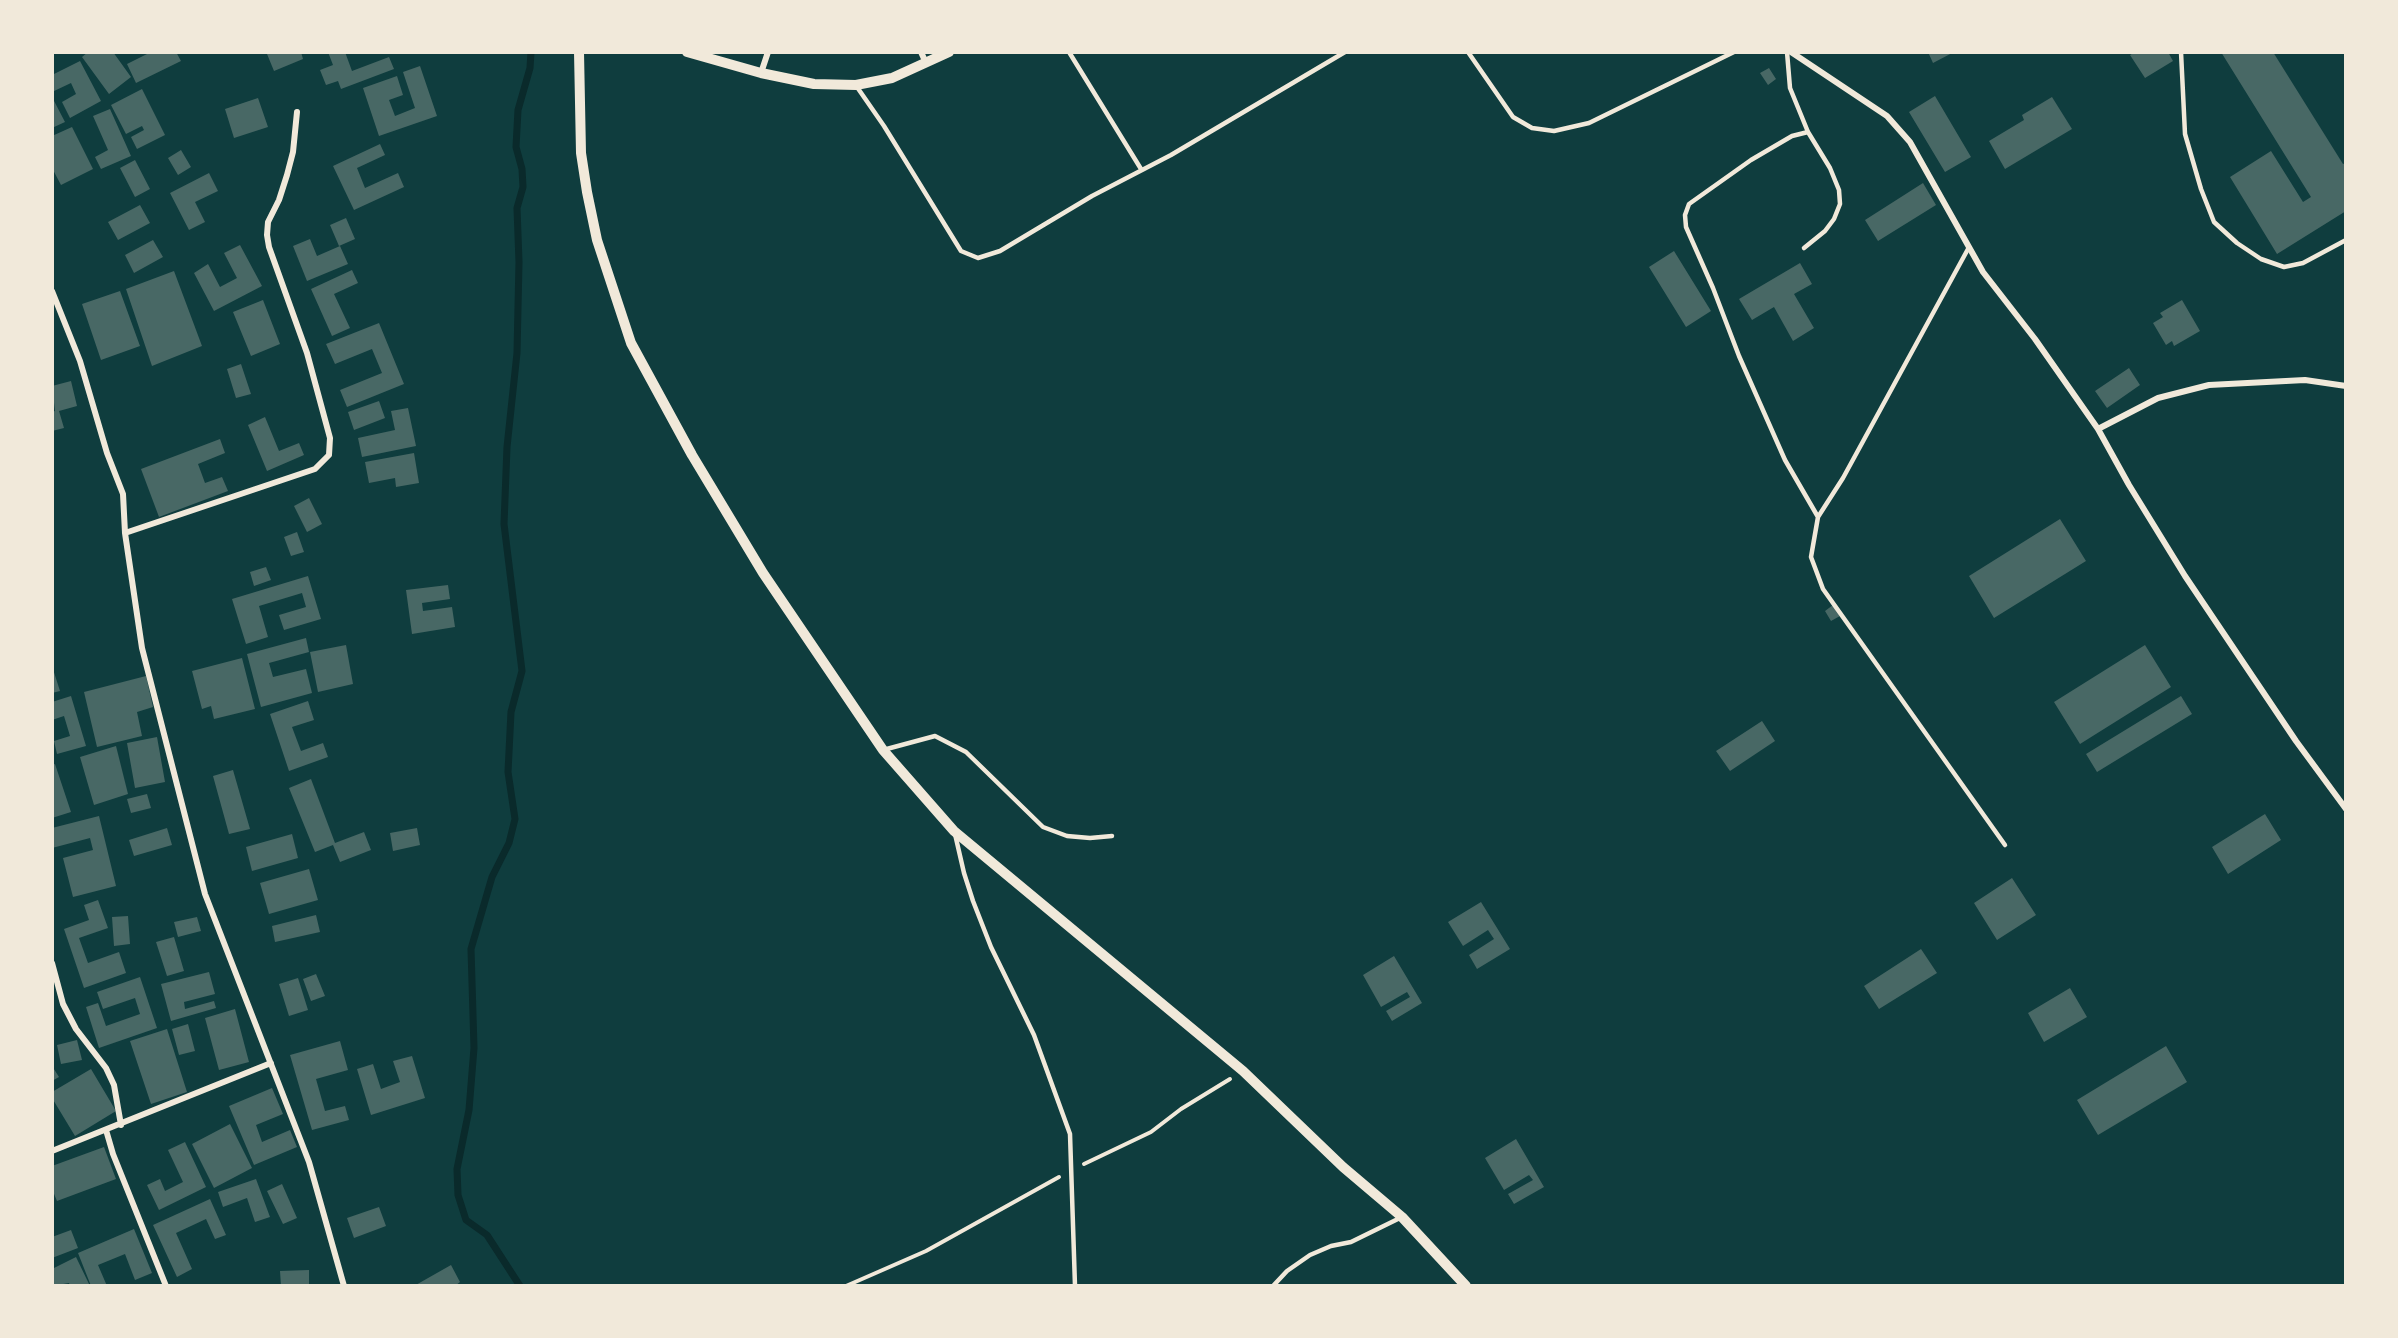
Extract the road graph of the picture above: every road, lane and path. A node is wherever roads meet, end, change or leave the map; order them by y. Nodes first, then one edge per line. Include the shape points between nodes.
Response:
1 (579, 52) edge
2 (687, 52) edge
3 (768, 52) edge
4 (921, 52) edge
5 (949, 52) edge
6 (1070, 52) edge
7 (1345, 52) edge
8 (1468, 52) edge
9 (1734, 52) edge
10 (1789, 52) edge
11 (2181, 52) edge
12 (927, 63) junction
13 (761, 73) junction
14 (856, 85) junction
15 (297, 112) dead end
16 (1808, 132) junction
17 (1141, 170) junction
18 (2346, 240) edge
19 (1804, 248) dead end
20 (1968, 249) junction
21 (52, 291) edge
22 (2346, 386) edge
23 (2098, 429) junction
24 (1818, 517) junction
25 (125, 533) junction
26 (883, 750) junction
27 (2346, 809) edge
28 (954, 831) junction
29 (1112, 836) dead end
30 (2005, 845) dead end
31 (52, 963) edge
32 (271, 1063) junction
33 (1243, 1071) junction
34 (121, 1125) junction
35 (106, 1130) junction
36 (52, 1150) edge
37 (1072, 1170) junction
38 (1402, 1217) junction
39 (166, 1286) edge
40 (344, 1286) edge
41 (846, 1286) edge
42 (1075, 1286) edge
43 (1273, 1286) edge
44 (1466, 1286) edge

1 - 26 street via 587,192 597,240 631,343 763,573
2 - 13 street
3 - 13 street
4 - 12 street
5 - 12 street
6 - 17 lane
7 - 17 lane
8 - 9 lane via 1513,117 1532,128 1554,131 1588,123
10 - 16 lane via 1790,88
10 - 20 street via 1887,116 1924,164
11 - 18 lane via 2185,134 2214,222 2245,249 2284,267 2303,263
12 - 14 street via 892,78
13 - 14 street via 814,84
14 - 17 lane via 961,251 978,258 1000,251
15 - 25 street via 289,168 268,222 267,235 307,353 330,438 329,454 315,469
16 - 19 lane via 1830,168 1840,204 1825,231
16 - 24 lane via 1792,136 1751,160 1689,204 1685,215 1686,227 1739,356 1785,459
20 - 23 street
20 - 24 lane
21 - 25 street via 80,361 123,494
22 - 23 street via 2305,380 2209,386 2158,398
23 - 27 street via 2185,576
24 - 30 lane via 1811,557 1823,589
25 - 32 street via 142,648 205,894
26 - 28 street
26 - 29 lane via 935,735 966,752 1043,827 1067,836
28 - 33 street
28 - 37 lane via 973,901 1034,1035 1070,1134
31 - 34 street via 63,1005 114,1085
32 - 34 street
32 - 40 street via 309,1162
33 - 37 path via 1151,1132
33 - 38 street via 1343,1167
34 - 35 street
35 - 36 street
35 - 39 street
37 - 41 path via 926,1251
37 - 42 lane
38 - 43 lane via 1351,1242 1310,1255
38 - 44 street

